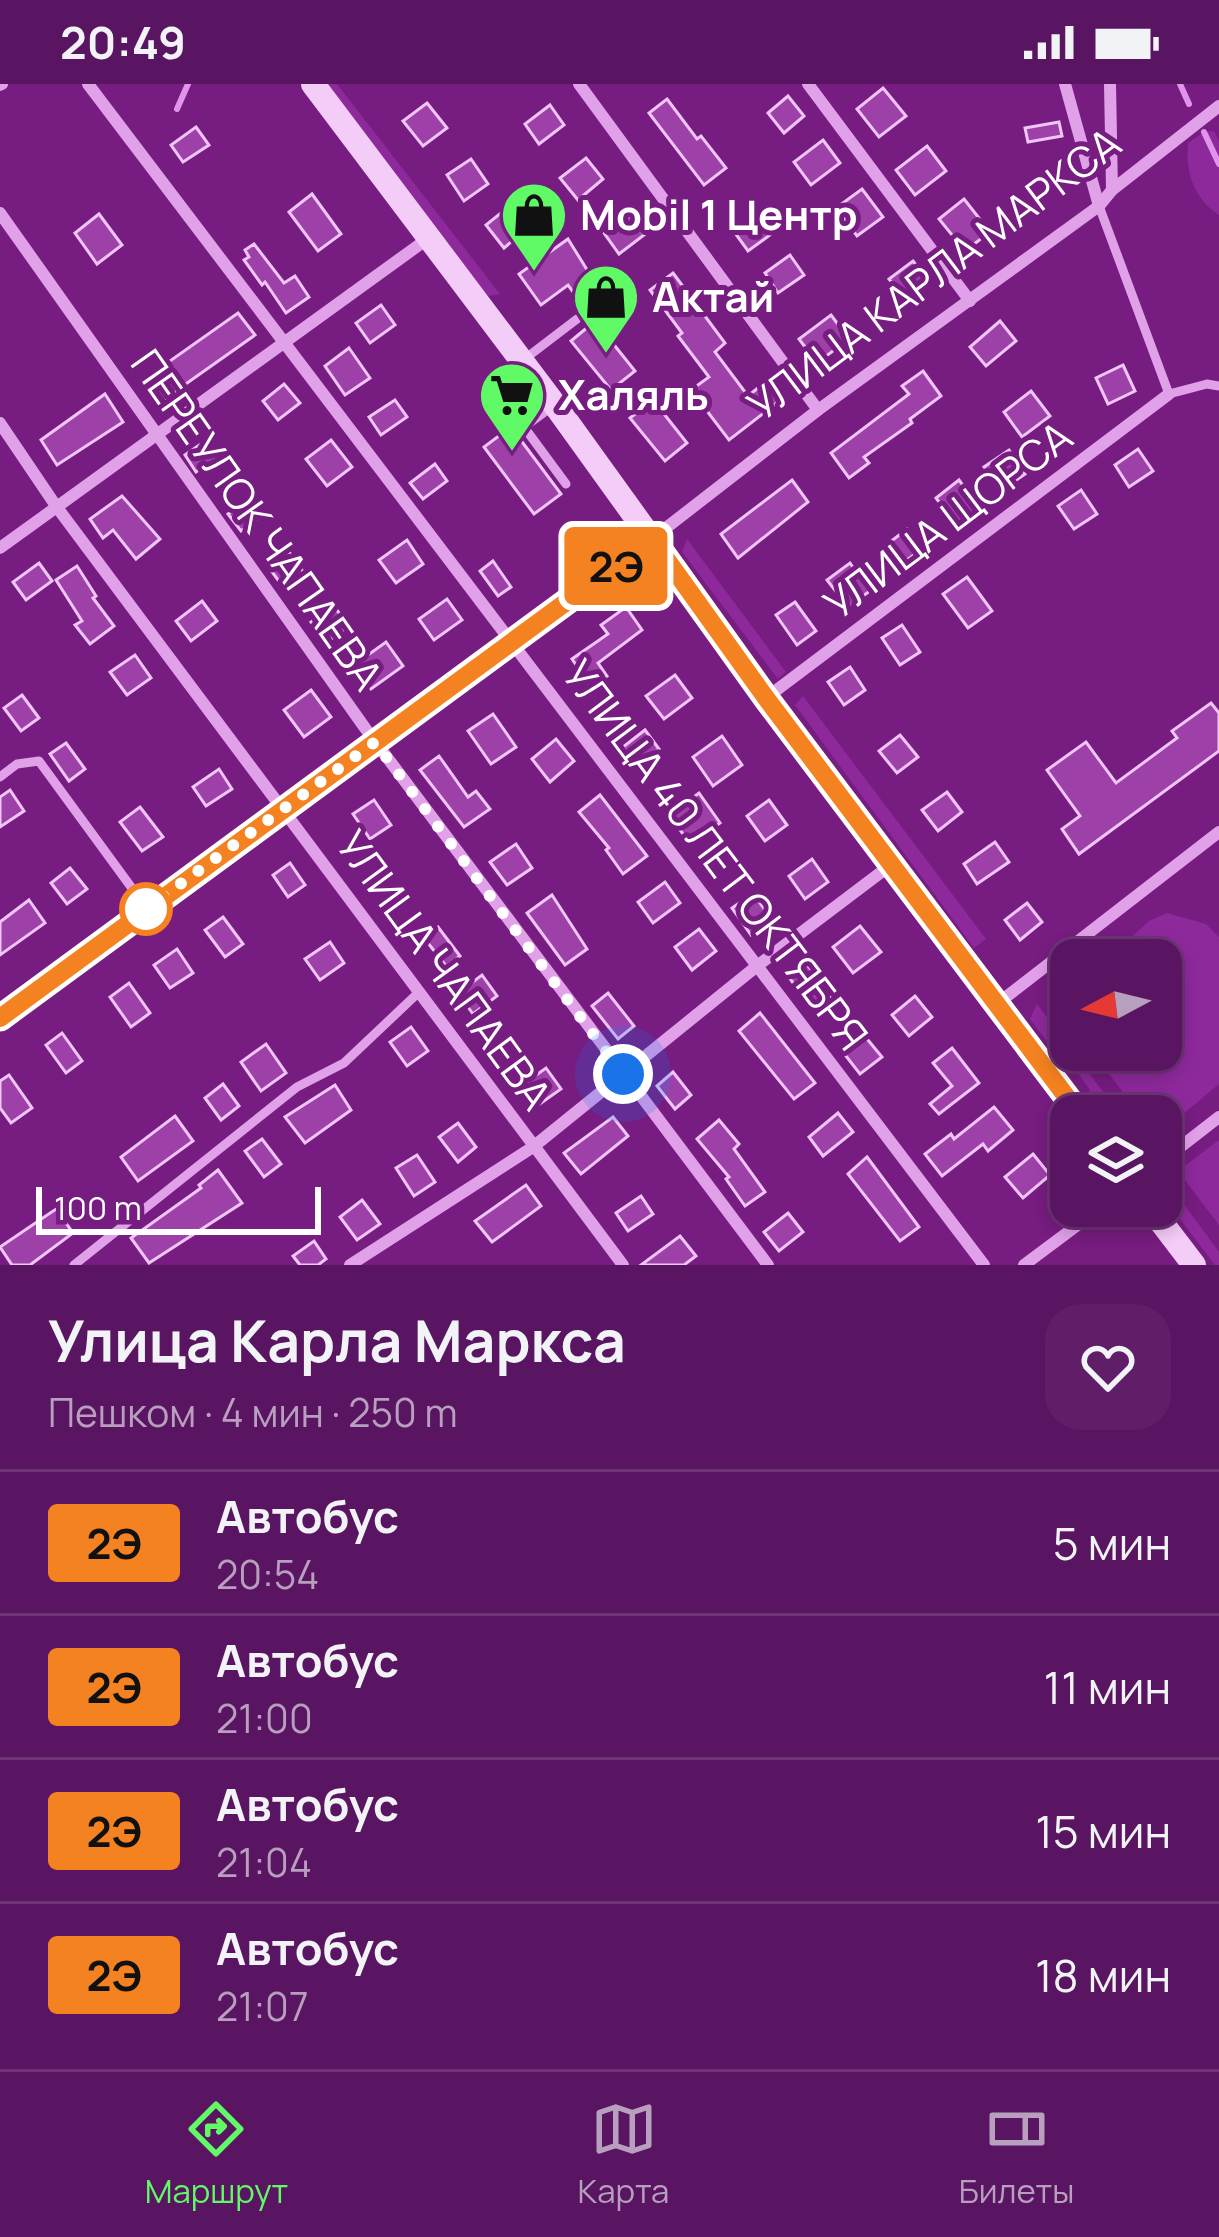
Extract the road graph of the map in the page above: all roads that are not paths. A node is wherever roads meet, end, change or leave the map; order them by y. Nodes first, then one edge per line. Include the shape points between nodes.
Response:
1 (88, 84) edge
2 (313, 84) edge
3 (579, 84) edge
4 (808, 84) edge
5 (1065, 84) edge
6 (1110, 84) edge
7 (1219, 106) edge
8 (1112, 190) junction
9 (1099, 206) junction
10 (0, 213) edge
11 (430, 237) junction
12 (970, 301) junction
13 (577, 319) dead end
14 (282, 343) junction
15 (522, 361) junction
16 (1219, 386) edge
17 (1169, 394) junction
18 (555, 404) junction
19 (818, 410) junction
20 (0, 423) edge
21 (155, 435) junction
22 (566, 484) dead end
23 (56, 506) junction
24 (652, 539) junction
25 (0, 548) edge
26 (513, 642) junction
27 (766, 698) junction
28 (375, 742) junction
29 (0, 776) edge
30 (286, 810) junction
31 (1219, 832) edge
32 (892, 864) junction
33 (146, 908) junction
34 (758, 966) junction
35 (418, 993) junction
36 (997, 1004) junction
37 (0, 1018) edge
38 (623, 1074) junction
39 (1066, 1095) edge
40 (1219, 1117) edge
41 (1182, 1146) edge
42 (533, 1147) junction
43 (1075, 1227) edge
44 (1165, 1227) edge
45 (74, 1265) edge
46 (350, 1265) edge
47 (622, 1265) edge
48 (767, 1265) edge
49 (984, 1265) edge
50 (1024, 1265) edge
51 (1194, 1265) edge

1 - 14 street, УЛИЦА 40 ЛЕТ ОКТЯБРЯ
2 - 11 street
3 - 19 street
4 - 12 street
5 - 9 street
6 - 8 street
7 - 8 street, УЛИЦА КАРЛА МАРКСА
8 - 9 street, УЛИЦА КАРЛА МАРКСА
9 - 12 street, УЛИЦА КАРЛА МАРКСА
9 - 17 lane
10 - 21 street, ПЕРЕУЛОК ЧАПАЕВА
11 - 14 street
11 - 15 street
12 - 19 street, УЛИЦА КАРЛА МАРКСА
13 - 15 lane
14 - 21 street
14 - 26 street, УЛИЦА 40 ЛЕТ ОКТЯБРЯ
15 - 18 street
16 - 17 lane
17 - 27 street, УЛИЦА ЩОРСА
18 - 22 lane via 524,427
18 - 24 street
19 - 24 street, УЛИЦА КАРЛА МАРКСА
20 - 23 street, УЛИЦА ЧАПАЕВА
21 - 23 street
21 - 28 street, ПЕРЕУЛОК ЧАПАЕВА
23 - 25 street
23 - 30 street, УЛИЦА ЧАПАЕВА
24 - 26 street, УЛИЦА КАРЛА МАРКСА
24 - 27 street
26 - 28 street, УЛИЦА КАРЛА МАРКСА
26 - 34 street, УЛИЦА 40 ЛЕТ ОКТЯБРЯ
27 - 32 street
28 - 30 street, УЛИЦА КАРЛА МАРКСА
28 - 38 street, ПЕРЕУЛОК ЧАПАЕВА
29 - 33 lane via 39,761
30 - 33 street, УЛИЦА КАРЛА МАРКСА
30 - 35 street, УЛИЦА ЧАПАЕВА
31 - 36 street
32 - 34 street
32 - 36 street
33 - 37 street, УЛИЦА КАРЛА МАРКСА
34 - 38 street
34 - 49 street, УЛИЦА 40 ЛЕТ ОКТЯБРЯ
35 - 42 street, УЛИЦА ЧАПАЕВА
35 - 45 lane via 344,1063 297,1087
36 - 39 street
38 - 42 street
38 - 48 street, ПЕРЕУЛОК ЧАПАЕВА
40 - 41 street
42 - 46 street
42 - 47 street, УЛИЦА ЧАПАЕВА
43 - 50 street
44 - 51 street

